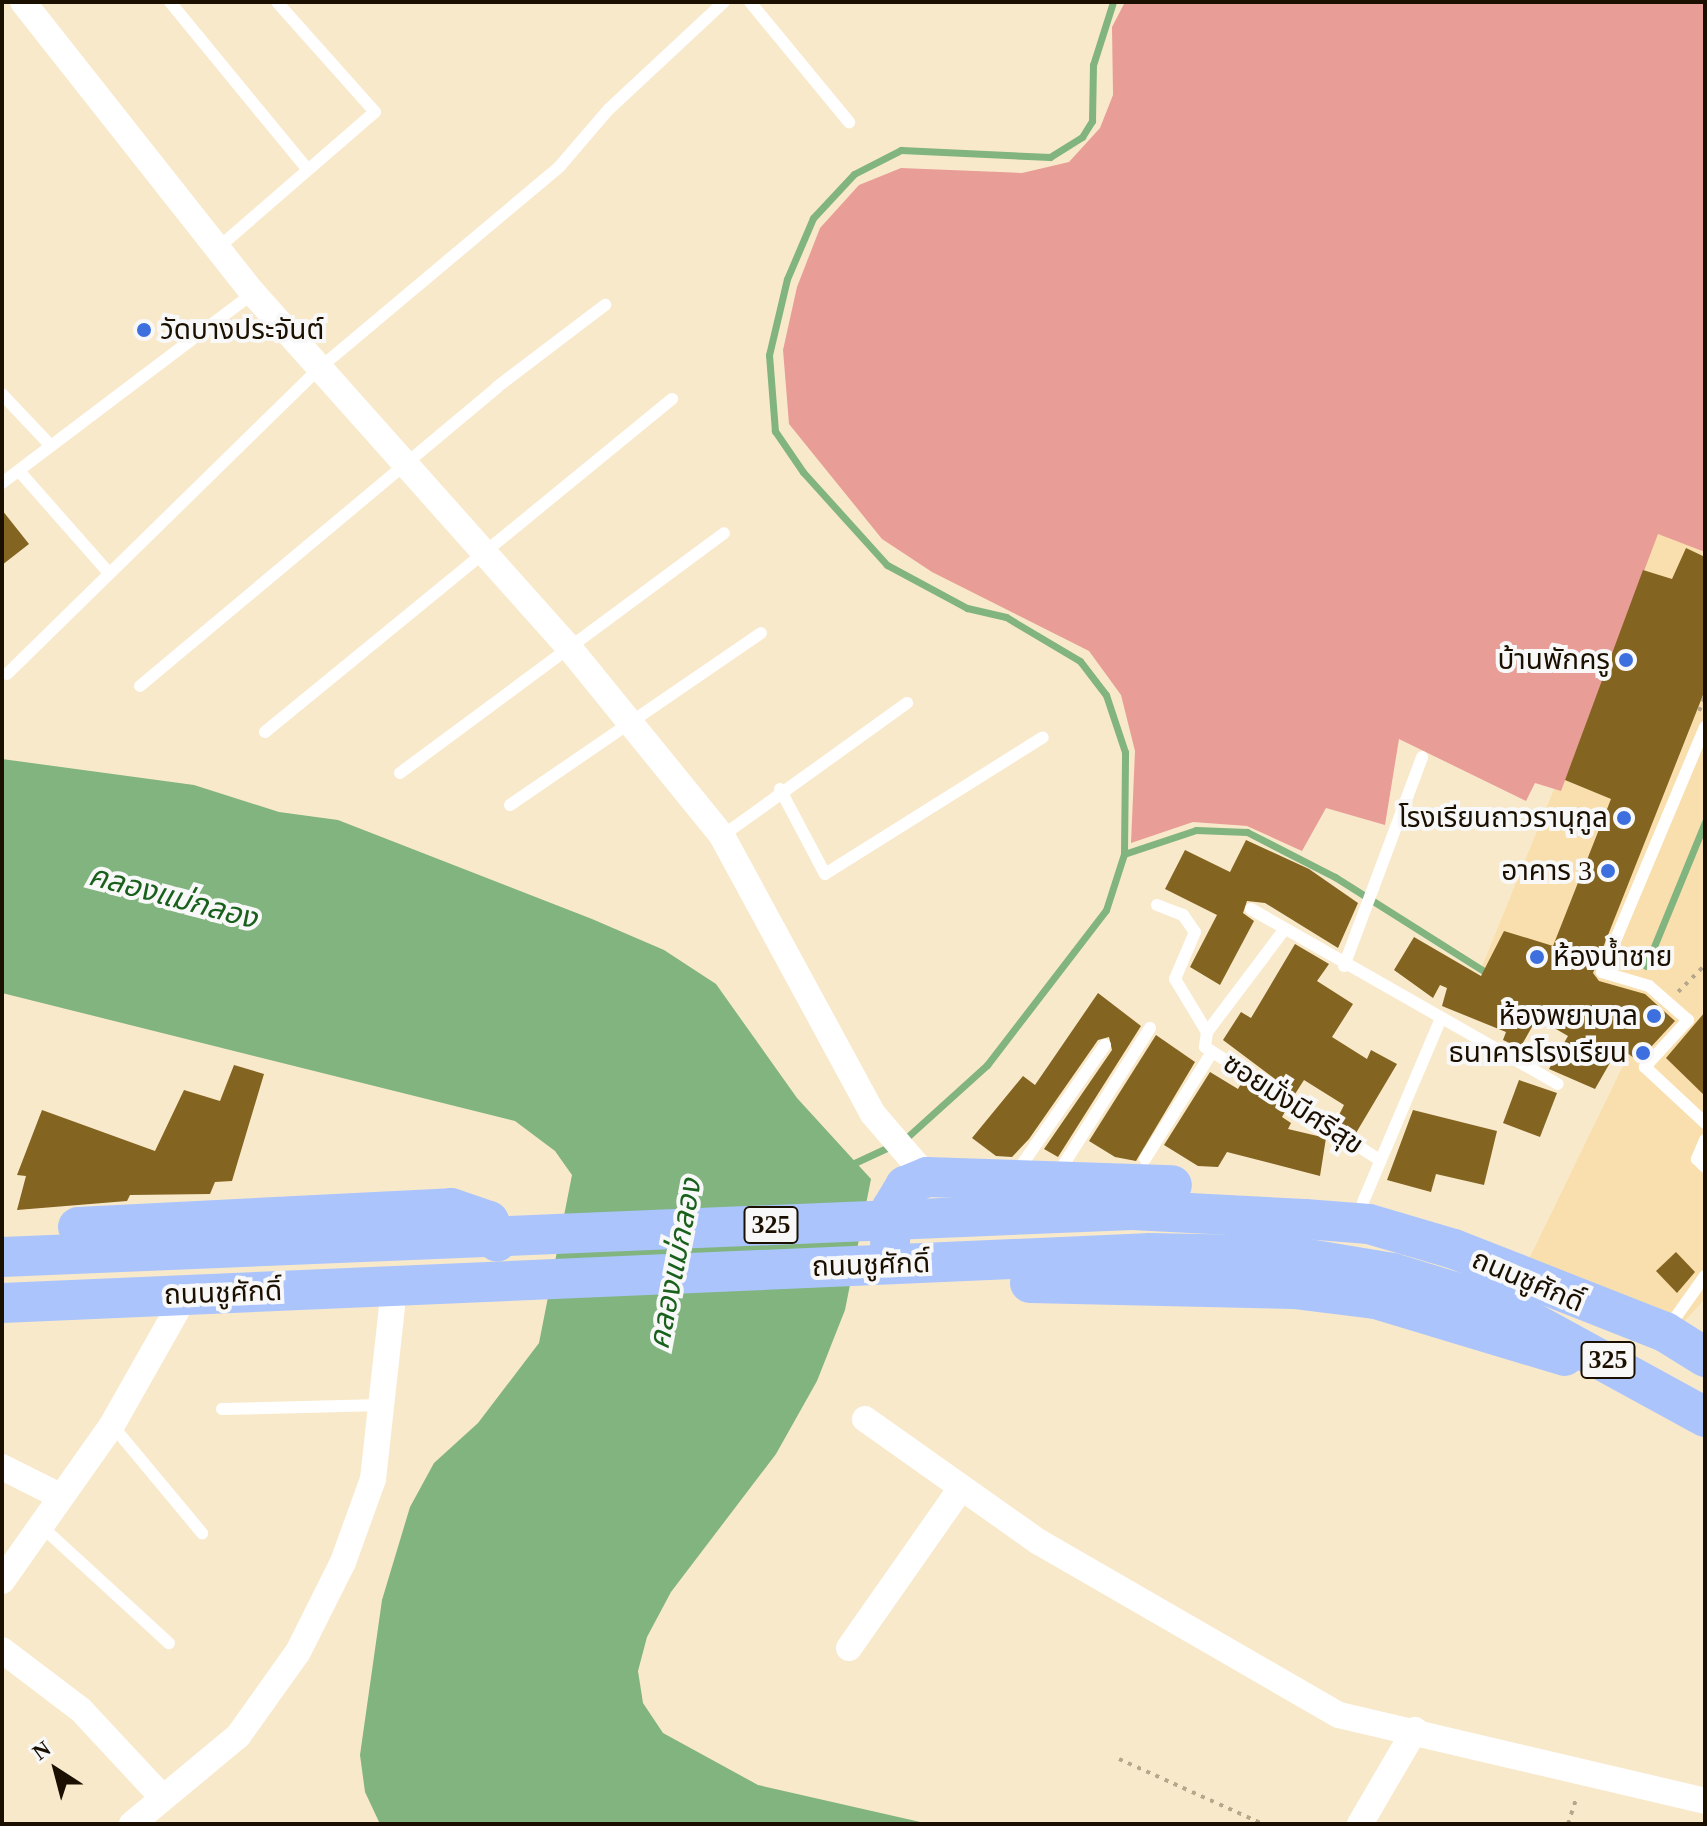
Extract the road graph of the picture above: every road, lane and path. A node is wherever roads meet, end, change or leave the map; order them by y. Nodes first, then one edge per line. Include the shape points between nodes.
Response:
1 (23, 2) edge
2 (170, 2) edge
3 (277, 2) edge
4 (724, 2) edge
5 (750, 2) edge
6 (849, 122) dead end
7 (307, 169) junction
8 (219, 247) junction
9 (253, 293) junction
10 (605, 305) dead end
11 (322, 366) junction
12 (2, 394) edge
13 (672, 399) dead end
14 (51, 446) junction
15 (402, 465) junction
16 (19, 471) junction
17 (2, 483) edge
18 (724, 533) dead end
19 (480, 553) junction
20 (108, 572) junction
21 (761, 633) dead end
22 (567, 645) junction
23 (7, 674) dead end
24 (140, 686) dead end
25 (907, 703) dead end
26 (629, 723) junction
27 (1705, 727) edge
28 (265, 732) dead end
29 (1043, 737) dead end
30 (1422, 757) dead end
31 (400, 773) dead end
32 (780, 789) junction
33 (510, 805) dead end
34 (722, 836) junction
35 (1157, 905) dead end
36 (1251, 909) dead end
37 (1284, 930) junction
38 (1705, 965) edge
39 (1344, 966) junction
40 (1667, 1002) junction
41 (1441, 1018) junction
42 (1150, 1028) dead end
43 (1207, 1032) junction
44 (1105, 1045) dead end
45 (1212, 1052) junction
46 (1558, 1084) dead end
47 (1705, 1123) edge
48 (1705, 1140) edge
49 (1145, 1159) dead end
50 (1380, 1160) junction
51 (1705, 1167) edge
52 (919, 1168) junction
53 (1012, 1179) junction
54 (1053, 1182) junction
55 (1363, 1202) junction
56 (2, 1230) edge
57 (2, 1257) edge
58 (1705, 1276) edge
59 (1518, 1295) junction
60 (2, 1303) edge
61 (392, 1306) junction
62 (176, 1312) junction
63 (2, 1327) edge
64 (1665, 1332) junction
65 (1705, 1357) edge
66 (1638, 1375) junction
67 (386, 1405) junction
68 (222, 1409) dead end
69 (1705, 1417) edge
70 (865, 1419) dead end
71 (112, 1425) junction
72 (2, 1467) edge
73 (961, 1488) junction
74 (60, 1496) junction
75 (40, 1525) junction
76 (202, 1533) dead end
77 (2, 1581) edge
78 (169, 1643) dead end
79 (849, 1648) dead end
80 (2, 1650) edge
81 (1415, 1730) junction
82 (1119, 1759) dead end
83 (1584, 1772) junction
84 (162, 1797) junction
85 (1705, 1801) edge
86 (132, 1824) edge
87 (1263, 1824) edge
88 (1360, 1824) edge
89 (1568, 1824) edge

1 - 8 street
2 - 7 lane
3 - 7 lane via 375,112
4 - 11 lane via 608,110 560,166
5 - 6 lane
7 - 8 lane
8 - 9 street
9 - 11 street
9 - 14 lane
10 - 15 lane
11 - 15 street
11 - 20 lane
12 - 14 lane
13 - 19 lane
14 - 16 lane
15 - 19 street
15 - 24 lane
16 - 17 lane
16 - 20 lane
18 - 22 lane
19 - 22 street
19 - 28 lane
20 - 23 lane
21 - 26 lane
22 - 26 street
22 - 31 lane
25 - 32 lane
26 - 33 lane
26 - 34 street
27 - 40 lane via 1602,972 1649,986
29 - 32 lane via 825,874
30 - 39 lane
32 - 34 lane
34 - 52 street via 873,1114
35 - 43 lane via 1183,915 1195,932 1175,979
36 - 37 lane
37 - 39 lane
37 - 43 lane, ซอยมั่งมีศรีสุข
38 - 40 path
39 - 41 lane
40 - 47 lane via 1688,1020 1645,1067
41 - 46 lane
41 - 50 lane, ซอยมั่งมีศรีสุข
42 - 54 lane
43 - 45 lane, ซอยมั่งมีศรีสุข via 1205,1047
44 - 53 lane
45 - 49 lane
45 - 50 lane, ซอยมั่งมีศรีสุข
48 - 51 lane via 1697,1159
50 - 55 lane, ซอยมั่งมีศรีสุข
52 - 53 main road
52 - 66 main road via 892,1208 890,1243 911,1281 1376,1299
53 - 54 main road
54 - 55 main road
55 - 64 main road via 1560,1270
56 - 61 main road via 451,1208 489,1221 502,1254 492,1288 468,1304
57 - 59 main road, ถนนชูศักดิ์ / 325 via 1132,1210 1369,1224 1454,1249
58 - 64 lane
59 - 60 main road, ถนนชูศักดิ์ / 325 via 1290,1256 1151,1253
59 - 64 main road, ถนนชูศักดิ์ / 325
59 - 66 main road, ถนนชูศักดิ์ / 325
61 - 62 main road
61 - 67 street
62 - 63 main road
62 - 71 street
64 - 65 main road, ถนนชูศักดิ์ / 325
66 - 69 main road, ถนนชูศักดิ์ / 325
67 - 68 lane
67 - 84 street via 373,1479 343,1562 298,1652 238,1736
70 - 73 street
71 - 74 street
71 - 76 lane
72 - 74 street
73 - 79 street
73 - 81 street via 1039,1542 1339,1715
74 - 75 street
75 - 77 street
75 - 78 lane
80 - 84 street via 81,1710
81 - 83 street
81 - 88 street
82 - 87 path
83 - 85 street
83 - 89 path
84 - 86 street

